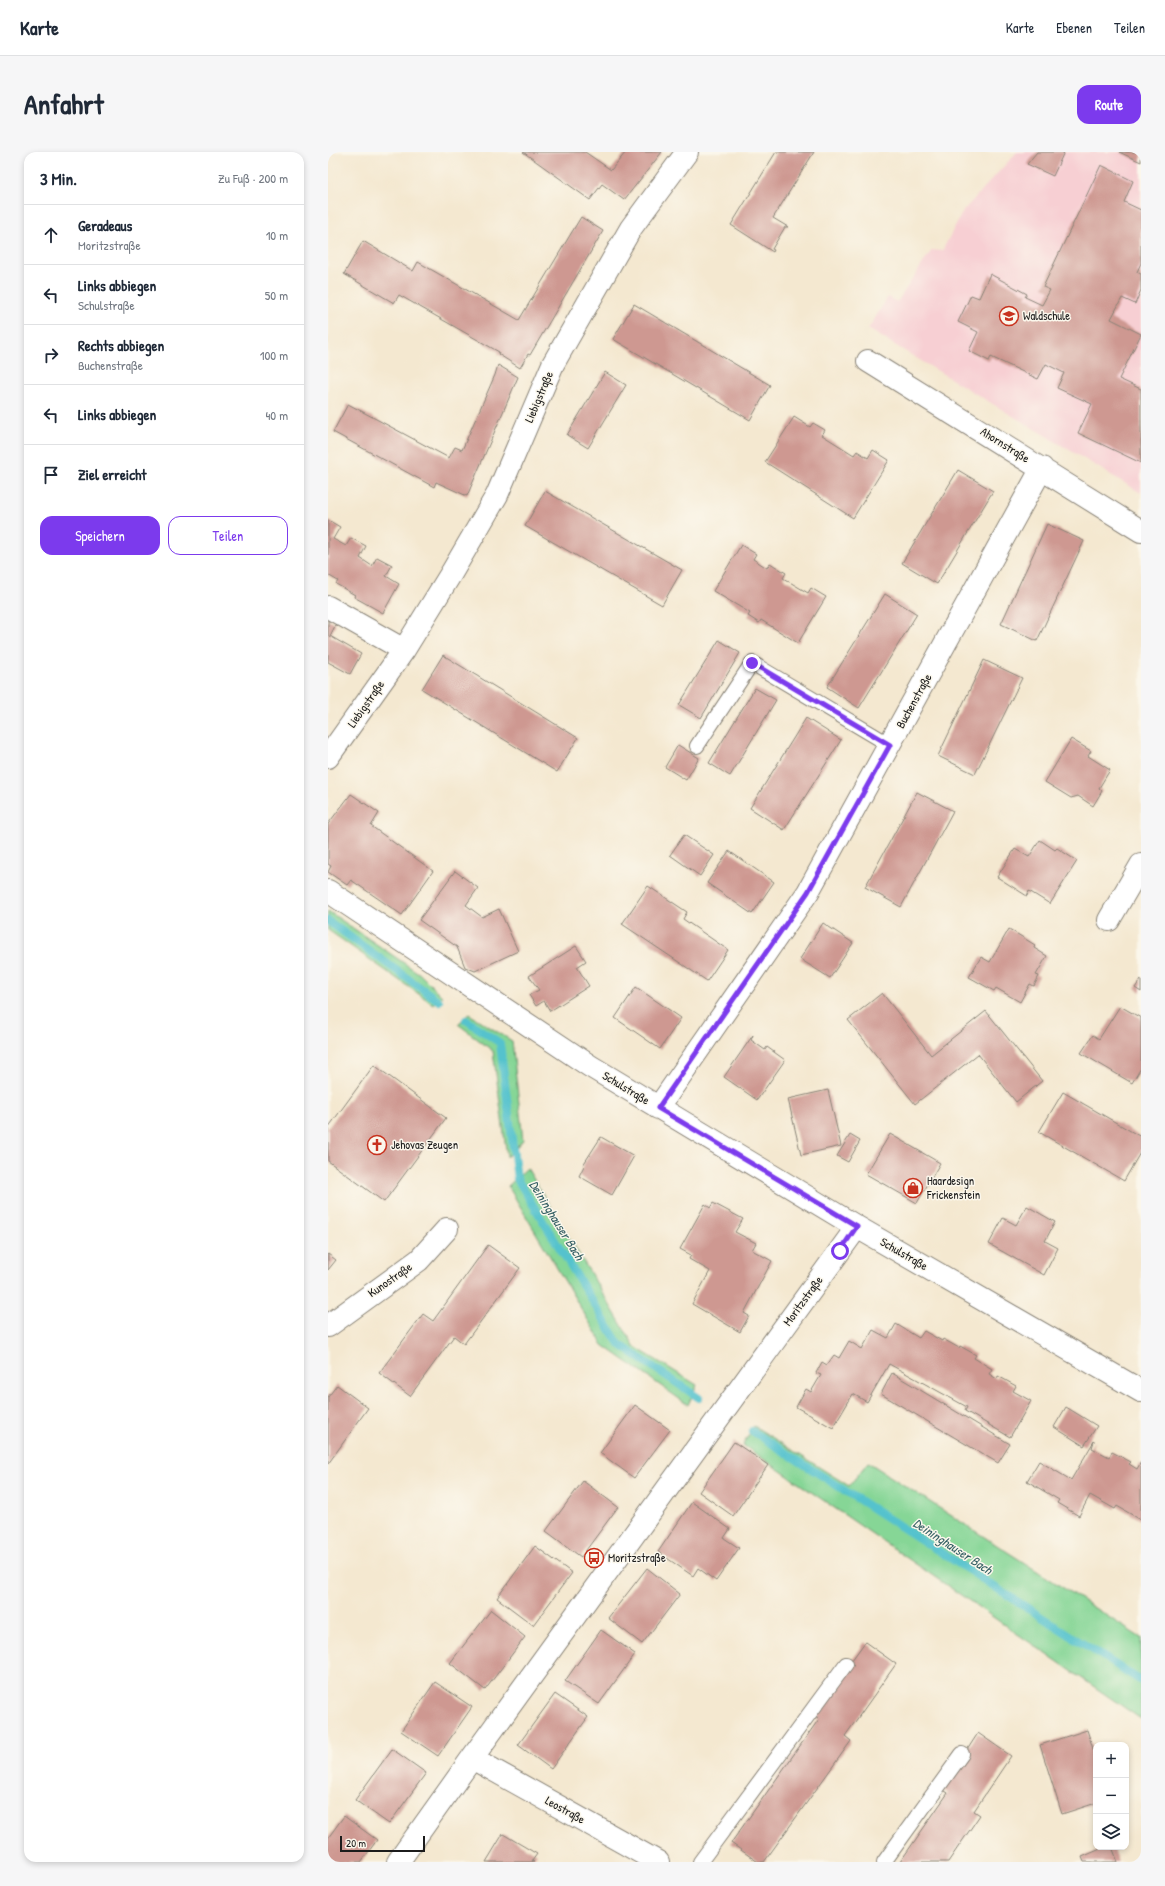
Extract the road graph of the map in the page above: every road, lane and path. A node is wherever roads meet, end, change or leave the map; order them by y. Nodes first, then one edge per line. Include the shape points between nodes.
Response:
1 (687, 152) edge
2 (868, 361) dead end
3 (1042, 468) junction
4 (1141, 532) edge
5 (328, 607) edge
6 (404, 650) junction
7 (890, 745) junction
8 (697, 746) dead end
9 (328, 757) edge
10 (1141, 865) edge
11 (328, 891) edge
12 (1109, 920) dead end
13 (658, 1108) junction
14 (857, 1226) junction
15 (447, 1229) dead end
16 (328, 1326) edge
17 (1141, 1391) edge
18 (846, 1664) dead end
19 (962, 1754) dead end
20 (472, 1758) junction
21 (398, 1862) edge
22 (658, 1862) edge
23 (700, 1862) edge
24 (884, 1862) edge

1 - 6 street, Liebigstraße via 630,228 553,364 498,495
2 - 3 street, Ahornstraße
3 - 4 street, Ahornstraße
3 - 7 street, Buchenstraße
5 - 6 street
6 - 9 street, Liebigstraße
7 - 8 lane via 752,663
7 - 13 street, Buchenstraße via 808,892
10 - 12 street
11 - 13 street, Schulstraße via 570,1054
13 - 14 street, Schulstraße
14 - 17 street, Schulstraße
14 - 20 street, Moritzstraße
15 - 16 street, Kunostraße via 419,1260
18 - 23 lane
19 - 24 lane
20 - 21 street, Moritzstraße
20 - 22 street, Leostraße

